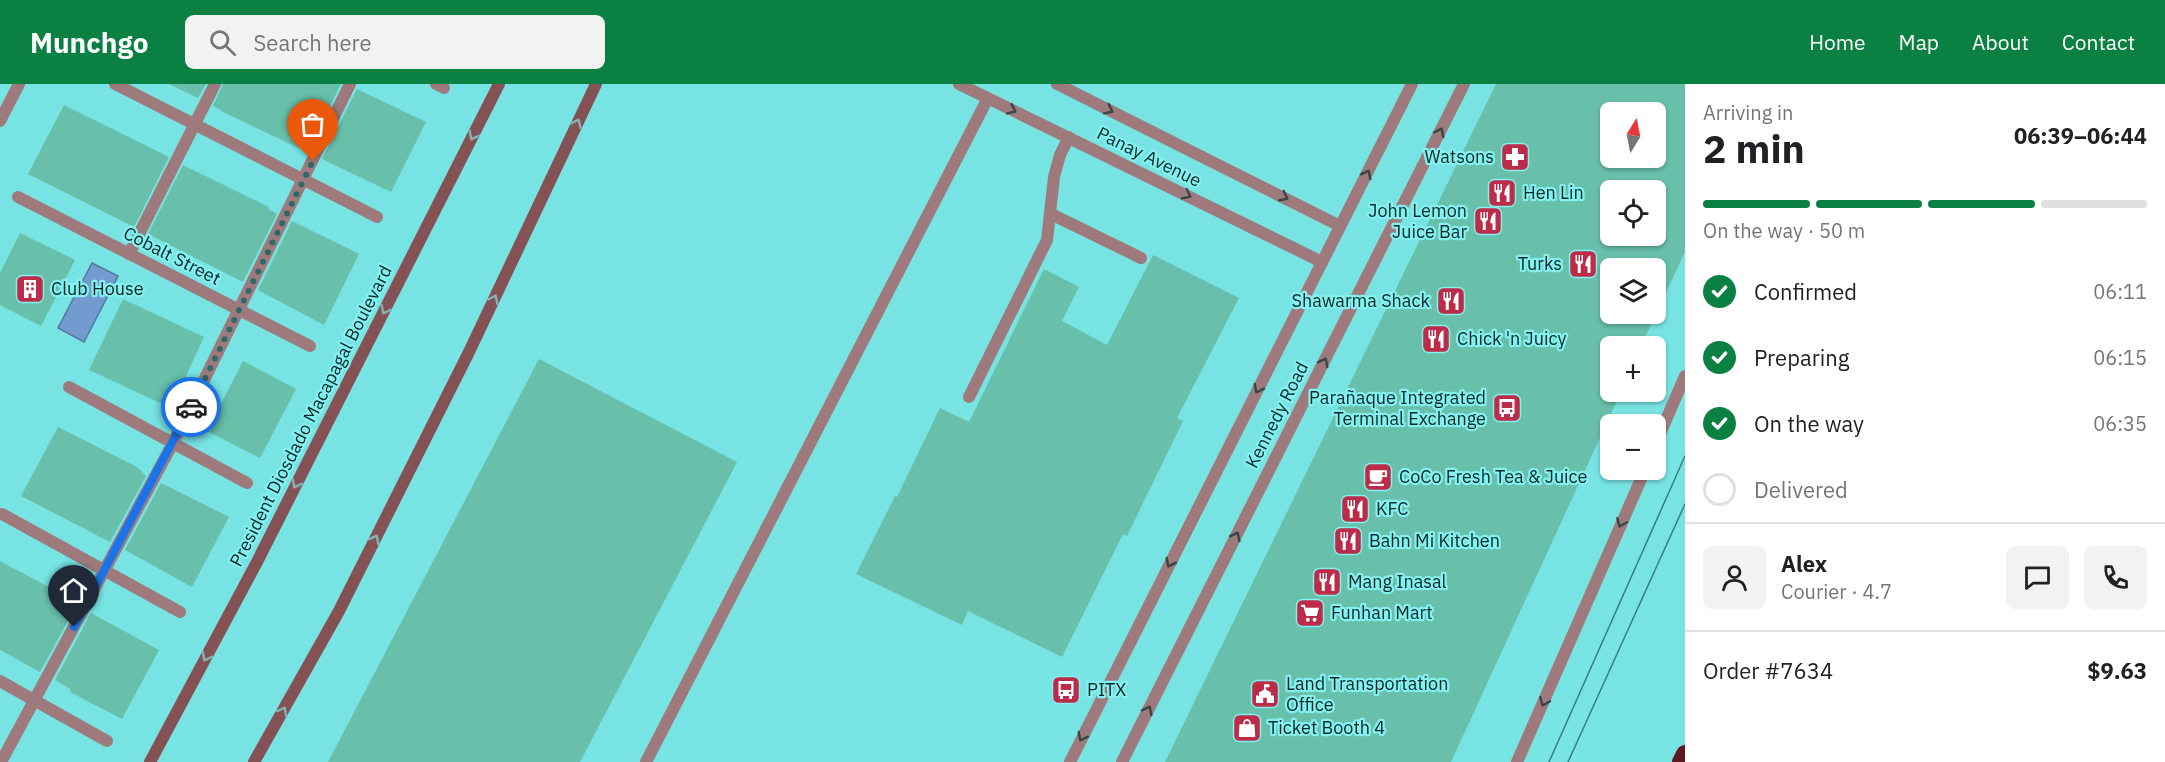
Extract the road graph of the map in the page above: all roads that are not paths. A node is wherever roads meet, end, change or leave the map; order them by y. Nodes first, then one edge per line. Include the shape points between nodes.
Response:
1 (19, 84) edge
2 (115, 84) edge
3 (215, 84) edge
4 (350, 84) edge
5 (499, 84) edge
6 (596, 84) edge
7 (959, 84) edge
8 (1057, 84) edge
9 (1412, 84) edge
10 (1464, 84) edge
11 (988, 98) junction
12 (0, 121) edge
13 (195, 124) junction
14 (1069, 137) junction
15 (304, 180) junction
16 (18, 197) dead end
17 (1051, 214) junction
18 (377, 218) dead end
19 (1340, 226) junction
20 (129, 254) junction
21 (1141, 258) dead end
22 (1322, 262) junction
23 (239, 310) junction
24 (309, 346) dead end
25 (1685, 376) edge
26 (69, 387) dead end
27 (969, 397) dead end
28 (1666, 420) edge
29 (173, 443) junction
30 (1640, 480) edge
31 (247, 483) dead end
32 (2, 514) dead end
33 (105, 572) junction
34 (180, 612) dead end
35 (0, 681) edge
36 (34, 700) junction
37 (106, 741) dead end
38 (1685, 754) edge
39 (1, 762) edge
40 (150, 762) edge
41 (256, 762) edge
42 (645, 762) edge
43 (1070, 762) edge
44 (1122, 762) edge
45 (1517, 762) edge
46 (1681, 762) edge

1 - 12 street
2 - 13 street
3 - 13 street
4 - 15 street
5 -> 40 main road, President Diosdado Macapagal Boulevard via 258,560
41 -> 6 main road via 344,601 469,352
7 - 11 street, Panay Avenue
8 -> 19 street, Panay Avenue
19 -> 9 street, Kennedy Road
44 -> 10 street, Kennedy Road
11 -> 14 street, Panay Avenue
11 - 42 street
13 - 15 street
13 - 20 street
14 - 17 street via 1054,177
14 -> 22 street, Panay Avenue
15 - 18 street
15 - 23 street
16 - 20 street, Cobalt Street
17 - 21 street
17 - 27 street via 1047,240
19 - 22 street, Kennedy Road
20 - 23 street, Cobalt Street
22 -> 43 street, Kennedy Road
23 - 24 street, Cobalt Street
23 - 29 street
25 - 28 street
26 - 29 street
29 - 31 street
29 - 33 street
30 -> 45 street
32 - 33 street
33 - 34 street
33 - 36 street
35 - 36 street
36 - 37 street
36 - 39 street
38 - 46 highway

